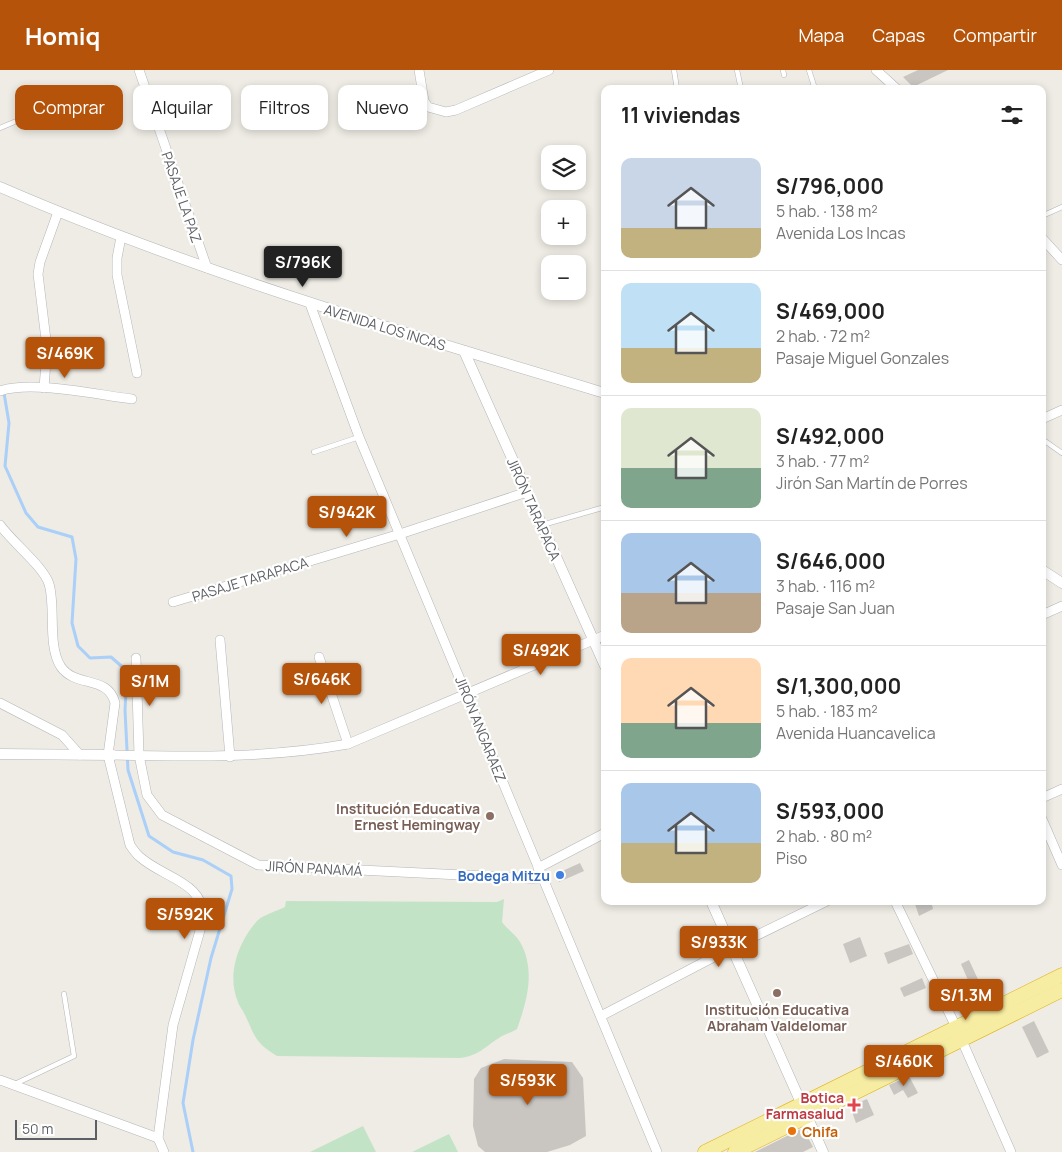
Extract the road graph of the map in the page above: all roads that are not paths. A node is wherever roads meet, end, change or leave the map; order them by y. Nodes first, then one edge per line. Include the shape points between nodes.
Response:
1 (139, 70) edge
2 (419, 70) edge
3 (549, 70) edge
4 (674, 70) edge
5 (737, 70) edge
6 (809, 70) edge
7 (876, 70) edge
8 (676, 85) edge
9 (740, 85) edge
10 (814, 85) edge
11 (893, 85) edge
12 (15, 122) edge
13 (0, 128) edge
14 (0, 187) edge
15 (1062, 207) edge
16 (58, 212) junction
17 (1046, 214) edge
18 (121, 237) junction
19 (1046, 242) edge
20 (1062, 260) edge
21 (206, 268) junction
22 (310, 304) junction
23 (464, 351) junction
24 (137, 373) dead end
25 (44, 388) junction
26 (0, 391) edge
27 (601, 392) edge
28 (132, 399) dead end
29 (1062, 410) edge
30 (1046, 417) edge
31 (359, 437) junction
32 (1046, 442) edge
33 (314, 452) dead end
34 (1062, 453) edge
35 (527, 492) junction
36 (601, 508) edge
37 (0, 525) edge
38 (542, 525) junction
39 (400, 534) junction
40 (4, 538) edge
41 (1046, 573) edge
42 (1062, 583) edge
43 (173, 602) dead end
44 (1062, 606) edge
45 (1046, 613) edge
46 (601, 638) edge
47 (220, 640) dead end
48 (594, 641) junction
49 (601, 657) edge
50 (136, 658) dead end
51 (319, 658) dead end
52 (466, 694) junction
53 (0, 704) edge
54 (348, 744) junction
55 (0, 754) edge
56 (80, 755) junction
57 (110, 755) junction
58 (138, 755) junction
59 (230, 757) junction
60 (1062, 789) edge
61 (1046, 796) edge
62 (1046, 828) edge
63 (601, 835) edge
64 (1062, 865) edge
65 (538, 868) junction
66 (543, 879) junction
67 (712, 905) edge
68 (819, 905) edge
69 (897, 905) edge
70 (732, 948) junction
71 (1062, 975) edge
72 (1062, 990) edge
73 (64, 994) dead end
74 (601, 1016) junction
75 (958, 1034) junction
76 (0, 1080) edge
77 (14, 1085) junction
78 (804, 1110) junction
79 (158, 1138) junction
80 (164, 1152) edge
81 (657, 1152) edge
82 (705, 1152) edge
83 (735, 1152) edge
84 (823, 1152) edge
85 (1011, 1152) edge

1 - 21 street, PASAJE LA PAZ
2 - 3 street via 424,100 436,111 456,110
4 - 8 lane
5 - 9 lane
6 - 10 lane
7 - 11 street
12 - 13 lane
14 - 16 street, AVENIDA LOS INCAS
15 - 17 lane
16 - 18 street, AVENIDA LOS INCAS
16 - 25 street via 38,274 46,348
18 - 21 street, AVENIDA LOS INCAS
18 - 24 street via 117,274
19 - 20 street
21 - 22 street, AVENIDA LOS INCAS
22 - 23 street, AVENIDA LOS INCAS
22 - 31 street, JIRÓN ANGARAEZ
23 - 27 street, AVENIDA LOS INCAS
23 - 35 street, JIRÓN TARAPACA
25 - 26 street
25 - 28 street
29 - 30 street
31 - 33 lane
31 - 39 street, JIRÓN ANGARAEZ
32 - 34 lane
35 - 38 street, JIRÓN TARAPACA
35 - 39 street, PASAJE TARAPACA
36 - 38 lane
37 - 40 street
38 - 48 street, JIRÓN TARAPACA
39 - 43 street, PASAJE TARAPACA
39 - 52 street, JIRÓN ANGARAEZ
40 - 57 street via 43,573 48,582 60,665 70,675 103,685 113,697
41 - 42 street
44 - 45 street
46 - 48 street
47 - 59 street
48 - 49 street, JIRÓN TARAPACA
48 - 52 street
50 - 58 street, JIRÓN PANAMÁ
51 - 54 street
52 - 54 street
52 - 65 street, JIRÓN ANGARAEZ
53 - 56 street via 62,735
54 - 59 street
55 - 56 street
56 - 57 street
57 - 58 street
57 - 79 street via 130,845 139,857 196,893 204,910 173,1025
58 - 59 street
58 - 66 street, JIRÓN PANAMÁ via 147,795 162,816 258,865
60 - 61 street
62 - 64 street
63 - 65 street
65 - 66 street, JIRÓN ANGARAEZ
66 - 74 street, JIRÓN ANGARAEZ
67 - 70 street
68 - 70 street
69 - 75 street
70 - 74 street
70 - 78 street
71 - 75 highway
72 - 75 highway
73 - 77 lane via 74,1056
74 - 81 street, JIRÓN ANGARAEZ
75 - 78 highway
75 - 85 street
76 - 77 street
77 - 79 street
78 - 82 highway
78 - 83 highway
78 - 84 street
79 - 80 street

